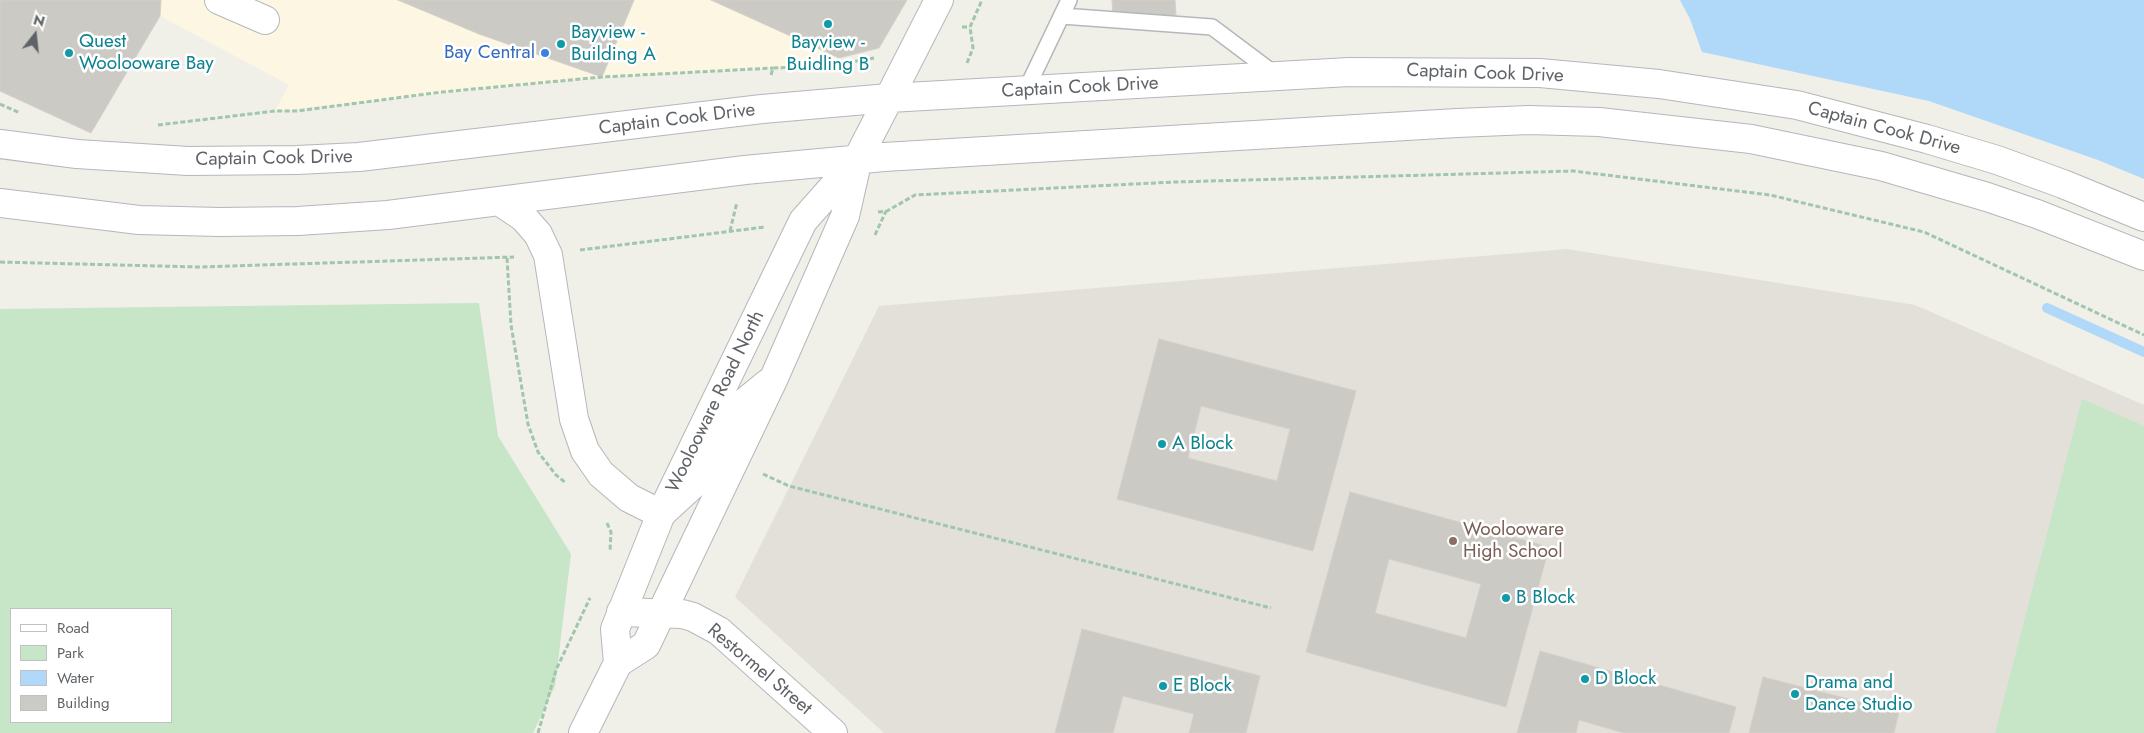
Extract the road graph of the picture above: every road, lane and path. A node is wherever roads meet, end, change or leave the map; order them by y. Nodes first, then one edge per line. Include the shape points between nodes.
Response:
1 (219, 0) edge
2 (939, 0) edge
3 (1068, 0) edge
4 (1062, 16) junction
5 (265, 20) dead end
6 (773, 68) dead end
7 (1276, 75) junction
8 (1026, 90) junction
9 (890, 98) junction
10 (0, 104) edge
11 (23, 114) dead end
12 (149, 126) dead end
13 (0, 144) edge
14 (857, 160) junction
15 (499, 201) junction
16 (0, 203) edge
17 (887, 210) dead end
18 (2144, 217) edge
19 (761, 227) dead end
20 (548, 255) junction
21 (2144, 256) edge
22 (507, 258) junction
23 (0, 262) edge
24 (2144, 335) edge
25 (774, 378) junction
26 (763, 474) dead end
27 (570, 486) dead end
28 (603, 514) dead end
29 (661, 514) junction
30 (608, 559) dead end
31 (592, 592) dead end
32 (1271, 608) dead end
33 (622, 612) junction
34 (662, 612) junction
35 (618, 662) junction
36 (538, 733) edge
37 (583, 733) edge
38 (833, 733) edge

1 - 5 main road
2 - 9 main road, Woolooware Road North
3 - 4 lane
4 - 7 lane via 1212,26
4 - 8 lane
6 - 12 path via 602,77
7 - 8 main road, Captain Cook Drive
7 - 18 main road, Captain Cook Drive via 1540,73 1740,95 1796,105 1927,139 2063,184
8 - 9 main road, Captain Cook Drive
9 - 13 main road, Captain Cook Drive via 762,109 359,157 179,161 77,154
9 - 14 main road, Woolooware Road North
10 - 11 path
14 - 15 main road, Captain Cook Drive via 745,170
14 - 21 main road, Captain Cook Drive via 1457,123 1599,122 1752,139 1881,166 1987,196
14 - 25 main road, Woolooware Road North via 845,216
14 - 29 main road, Woolooware Road North via 803,221
15 - 16 main road, Captain Cook Drive via 388,216 220,222 139,220
15 - 20 main road via 522,217 538,234
17 - 24 path via 916,194 1185,182 1573,171 1770,195 1924,232
19 - 20 path
20 - 22 path
20 - 29 main road via 574,419 585,451 601,474 628,498
22 - 23 path via 199,267
22 - 27 path via 511,325 528,424 538,452 556,475
25 - 29 main road via 740,406 727,423 698,480
25 - 34 main road, Woolooware Road North
26 - 32 path via 788,486
28 - 30 path via 611,532
29 - 33 main road, Woolooware Road North
31 - 36 path via 556,670
33 - 34 main road, Restormel Street
33 - 35 main road, Woolooware Road North via 615,629
34 - 35 main road, Woolooware Road North via 646,645
34 - 38 main road, Restormel Street via 693,617 719,631
35 - 37 main road

